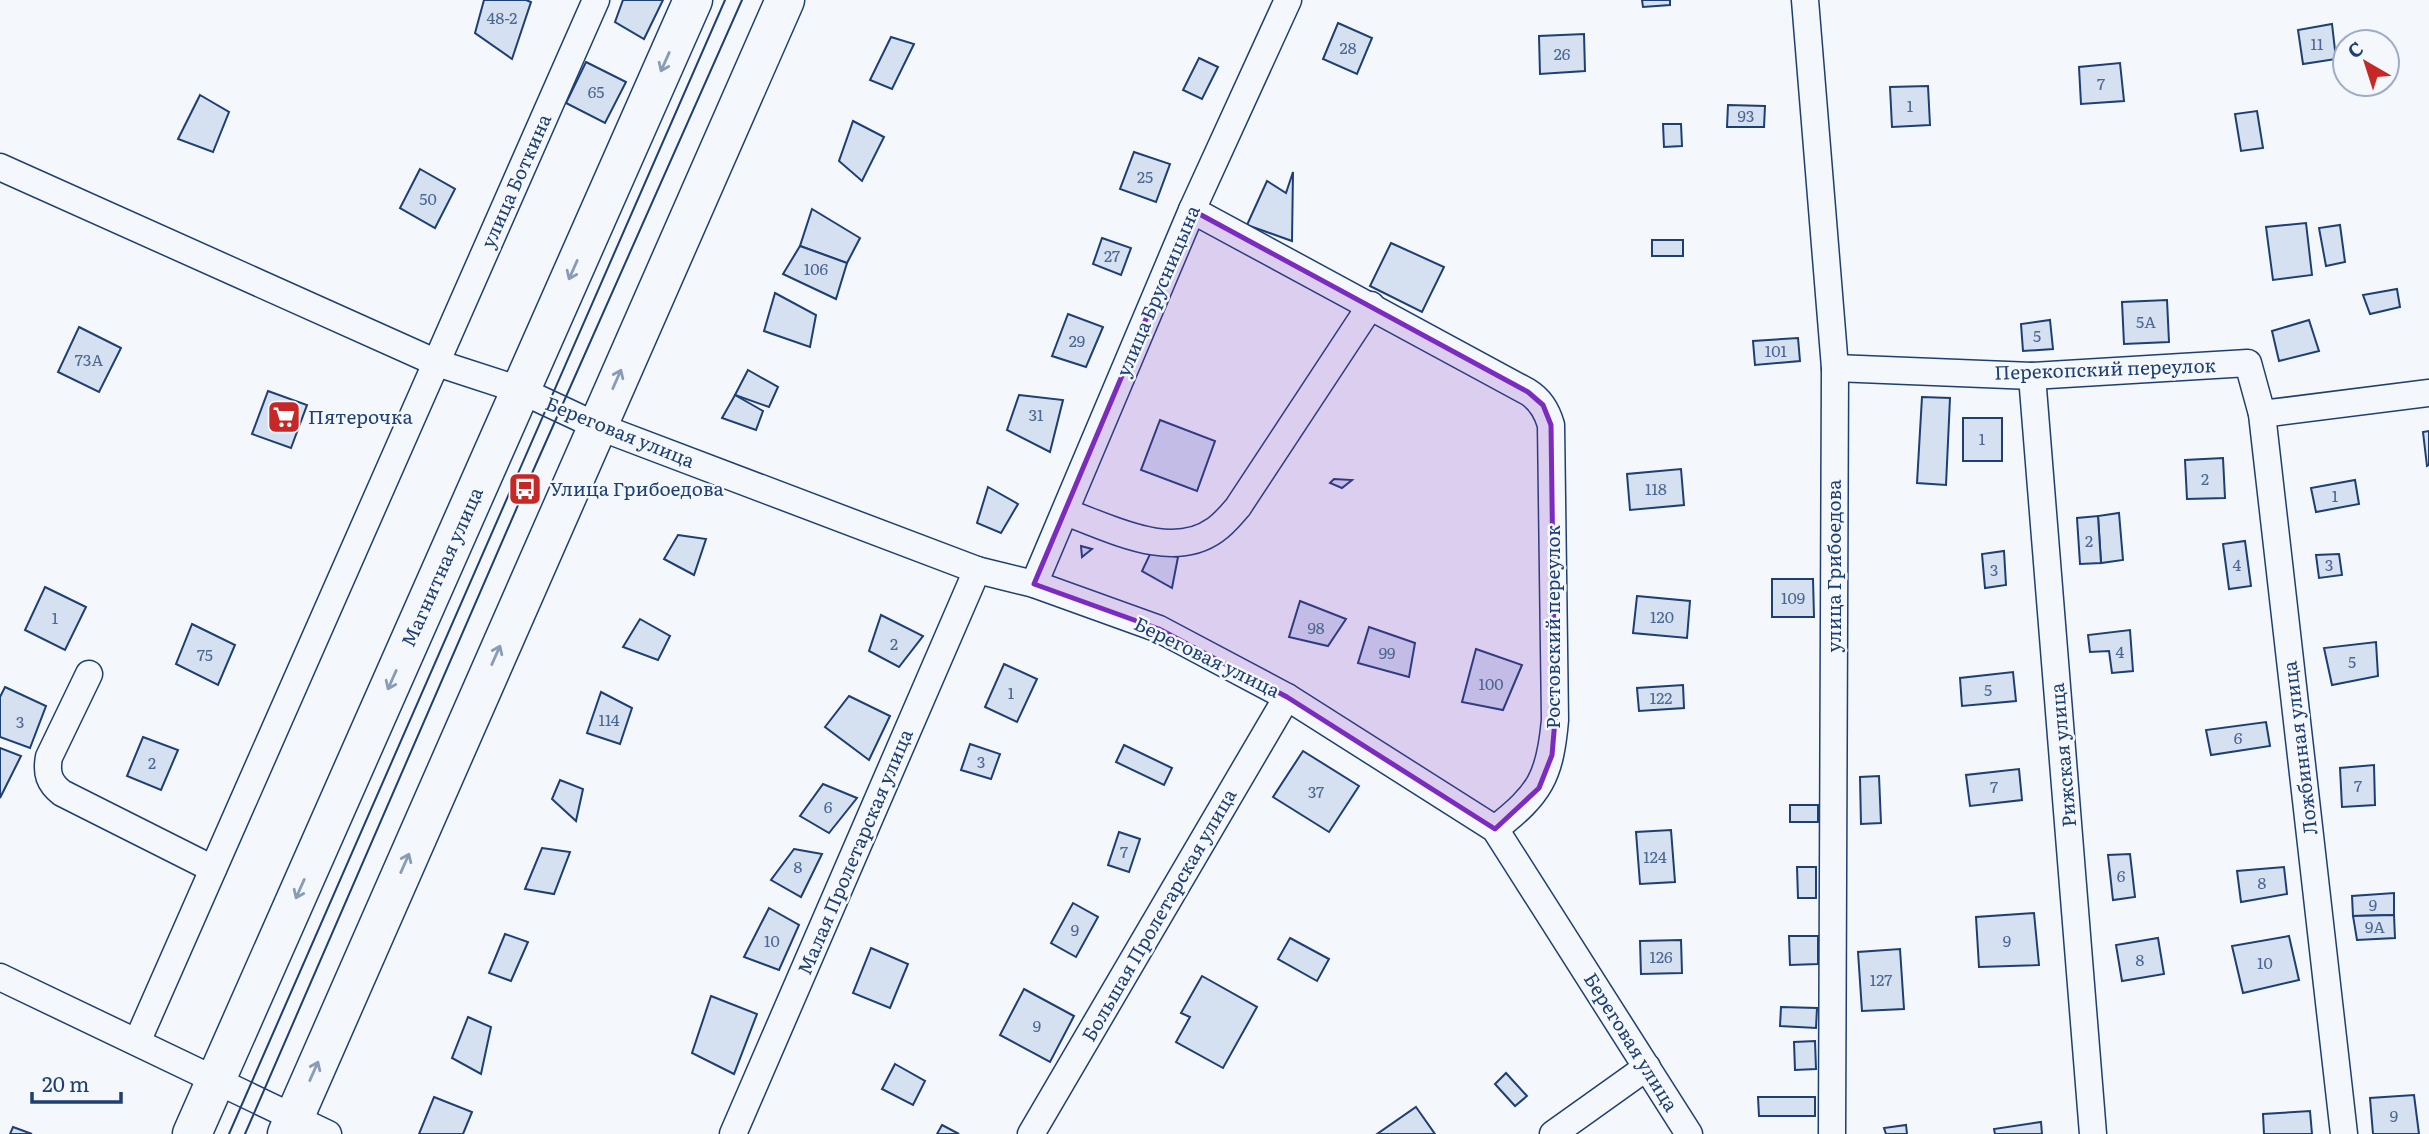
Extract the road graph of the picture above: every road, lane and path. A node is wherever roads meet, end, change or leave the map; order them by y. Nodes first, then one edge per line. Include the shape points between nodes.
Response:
1 (596, 0) edge
2 (693, 0) edge
3 (785, 0) edge
4 (1288, 0) edge
5 (1805, 0) edge
6 (0, 167) edge
7 (1192, 210) junction
8 (1371, 306) junction
9 (437, 363) junction
10 (2248, 363) joint
11 (1835, 368) junction
12 (2032, 376) junction
13 (520, 390) junction
14 (2429, 393) edge
15 (2262, 414) junction
16 (597, 426) junction
17 (1065, 512) junction
18 (977, 570) junction
19 (1034, 584) junction
20 (89, 674) dead end
21 (1287, 697) junction
22 (1495, 829) junction
23 (213, 869) junction
24 (0, 976) edge
25 (137, 1042) junction
26 (1647, 1067) junction
27 (216, 1080) junction
28 (290, 1126) edge
29 (192, 1134) edge
30 (328, 1134) edge
31 (733, 1134) edge
32 (1031, 1134) edge
33 (1553, 1134) edge
34 (1689, 1134) edge
35 (1832, 1134) edge
36 (2093, 1134) edge
37 (2344, 1134) edge

1 - 9 street, улица Боткина
2 -> 13 main road, Магнитная улица
16 -> 3 main road
4 - 7 street, улица Брусницына
5 - 11 street, улица Грибоедова
6 - 9 street, Береговая улица
7 - 8 street
7 - 17 street, улица Брусницына
8 - 17 street via 1238,507 1214,531 1183,543 1149,541
8 - 22 street, Ростовский переулок via 1528,392 1543,405 1551,425 1552,755 1539,788
9 - 13 street, Береговая улица
9 - 23 street, улица Боткина
10 - 12 street, Перекопский переулок
10 - 15 street, Ложбинная улица
11 - 12 street, Перекопский переулок
11 - 35 street, улица Грибоедова
12 - 36 street, Рижская улица
13 - 16 street, Береговая улица
13 -> 27 main road, Магнитная улица
14 - 15 street
15 - 37 street, Ложбинная улица
16 - 18 street, Береговая улица
28 -> 16 main road
17 - 19 street, улица Брусницына
18 - 19 street, Береговая улица
18 - 31 street, Малая Пролетарская улица
19 - 21 street, Береговая улица via 1160,629
20 - 23 street via 49,757 47,767 54,787
21 - 22 street, Береговая улица
21 - 32 street, Большая Пролетарская улица
22 - 26 street, Береговая улица
23 - 25 street, улица Боткина
24 - 25 street
25 - 27 street
26 - 33 street
26 - 34 street, Береговая улица
27 - 28 street
27 - 29 main road, Магнитная улица
28 - 30 street

